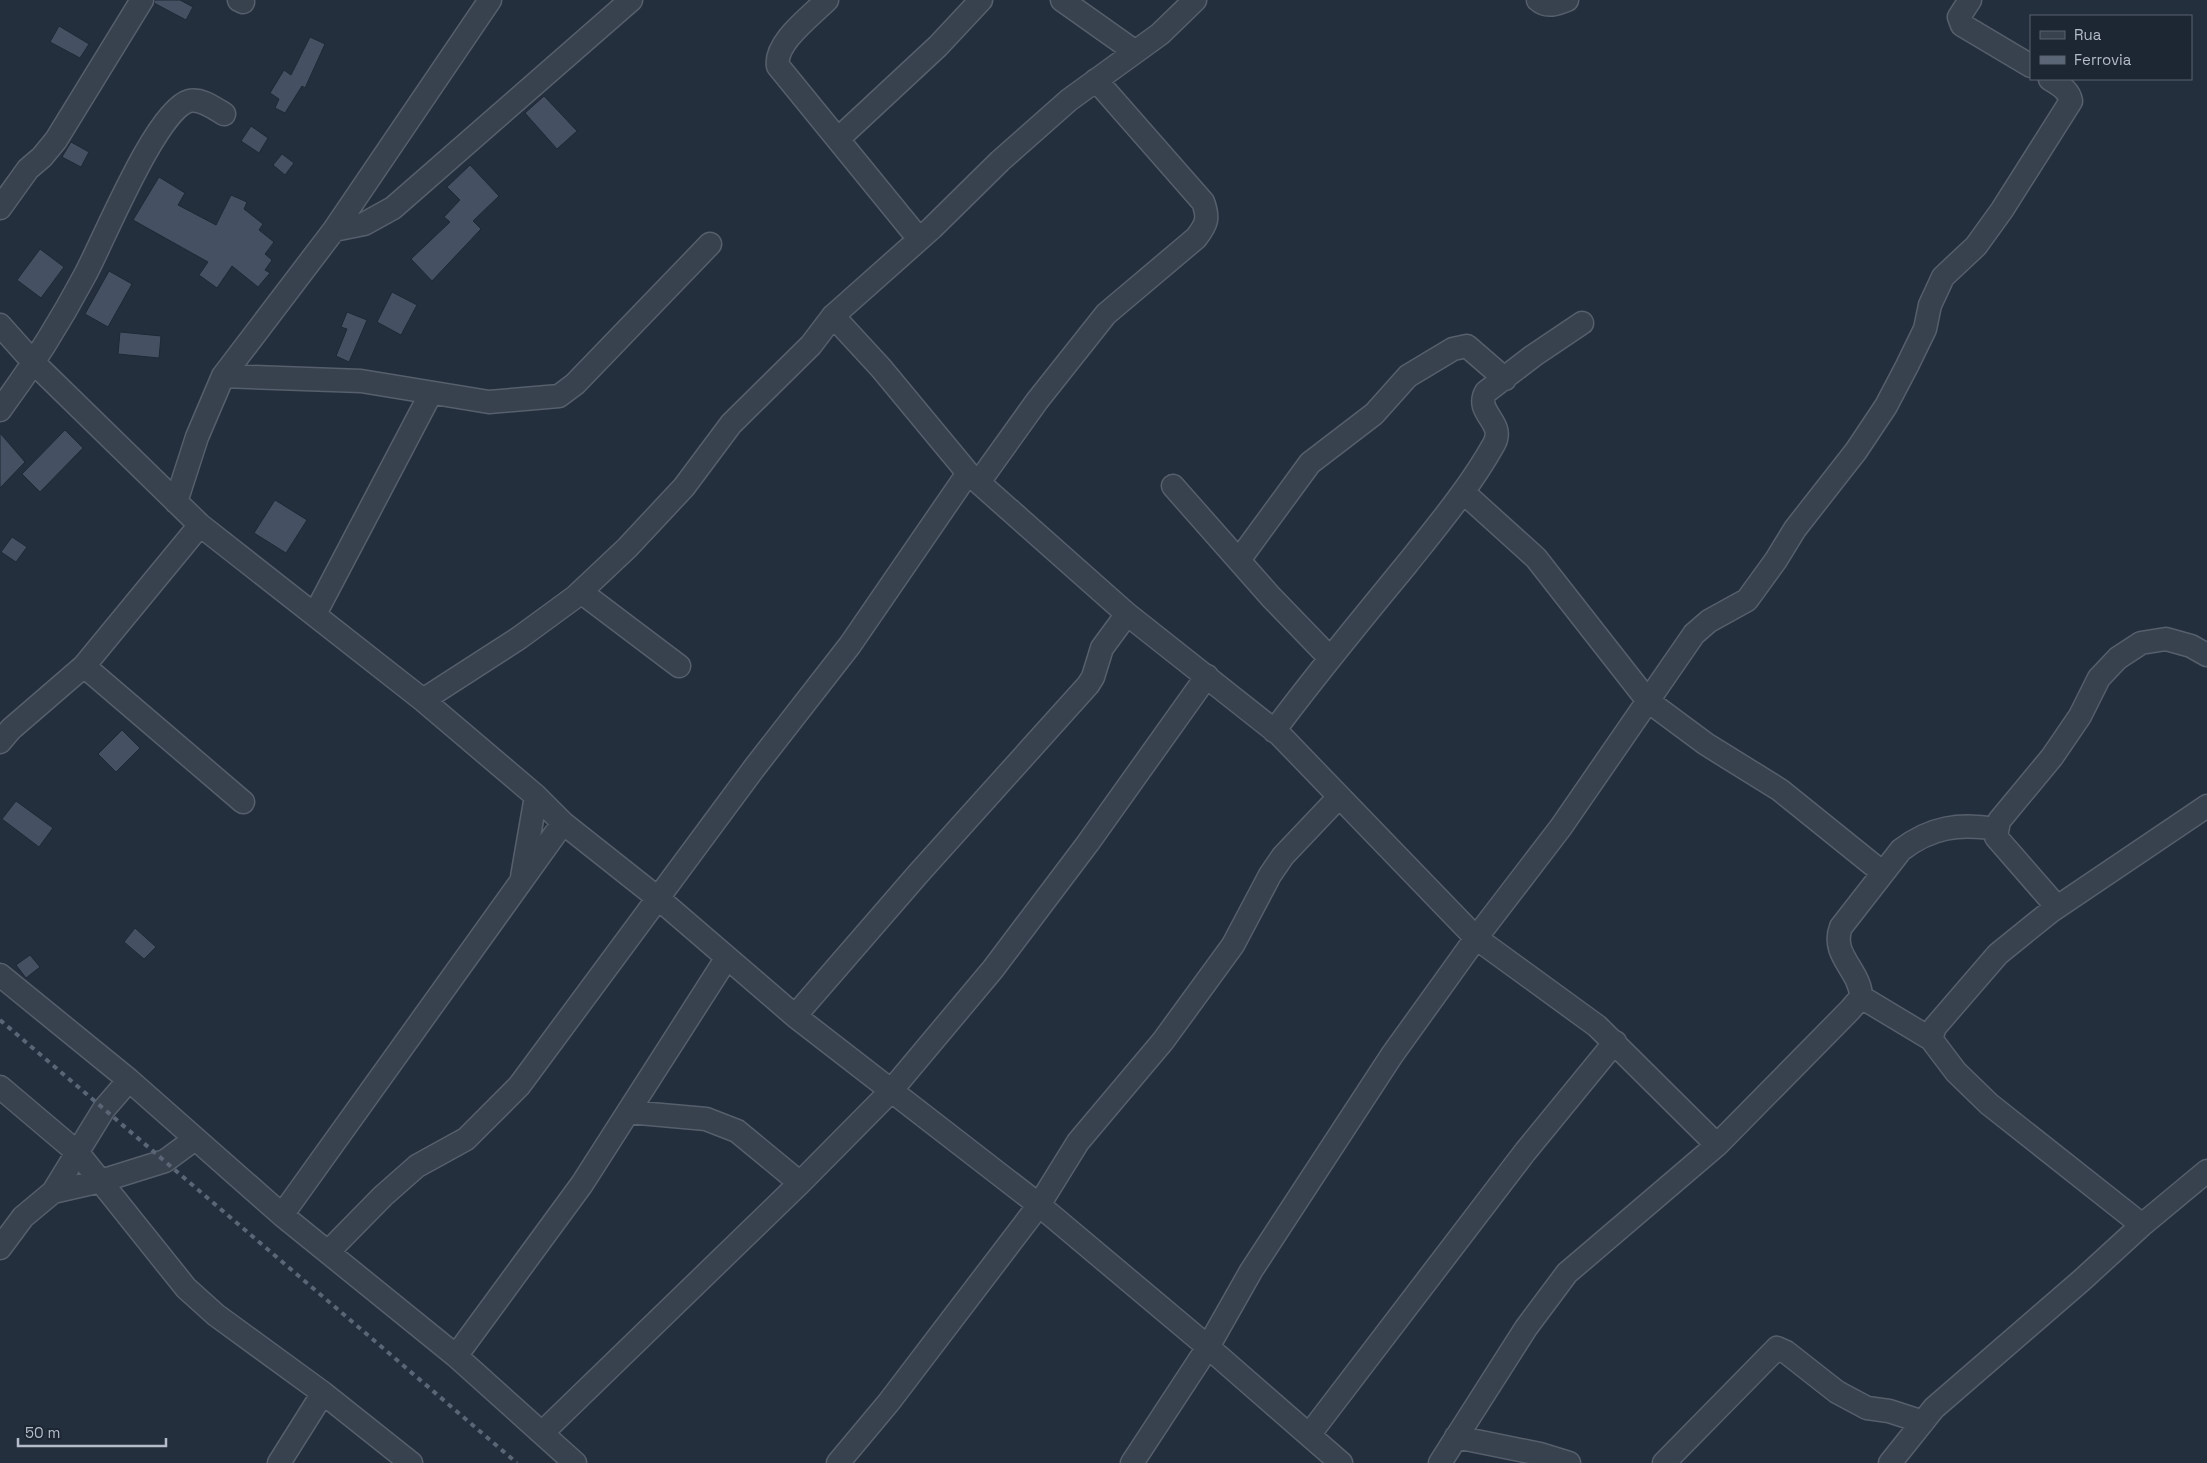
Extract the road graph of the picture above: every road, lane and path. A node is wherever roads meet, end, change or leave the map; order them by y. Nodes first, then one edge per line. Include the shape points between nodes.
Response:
1 (142, 0) edge
2 (490, 0) edge
3 (631, 0) edge
4 (827, 0) edge
5 (982, 0) edge
6 (1062, 0) edge
7 (1195, 0) edge
8 (1538, 0) edge
9 (1567, 0) edge
10 (1970, 0) edge
11 (1134, 51) junction
12 (2030, 65) edge
13 (1096, 80) junction
14 (2052, 80) edge
15 (224, 114) dead end
16 (838, 139) junction
17 (0, 208) edge
18 (334, 230) junction
19 (919, 240) junction
20 (710, 244) dead end
21 (833, 316) junction
22 (1582, 324) dead end
23 (0, 325) edge
24 (34, 364) junction
25 (223, 376) junction
26 (1505, 379) junction
27 (431, 393) junction
28 (0, 410) edge
29 (973, 478) junction
30 (1173, 486) dead end
31 (1463, 492) junction
32 (176, 502) junction
33 (200, 525) junction
34 (1239, 560) junction
35 (581, 592) junction
36 (315, 614) junction
37 (1127, 614) junction
38 (2207, 655) edge
39 (1329, 657) junction
40 (84, 666) junction
41 (679, 666) dead end
42 (1207, 676) junction
43 (423, 700) junction
44 (1648, 701) junction
45 (1274, 731) junction
46 (0, 742) edge
47 (536, 796) junction
48 (1339, 796) junction
49 (243, 802) dead end
50 (2207, 806) edge
51 (563, 823) junction
52 (1996, 830) junction
53 (1883, 873) junction
54 (521, 881) junction
55 (659, 900) junction
56 (2057, 907) junction
57 (1476, 938) junction
58 (726, 959) junction
59 (0, 975) edge
60 (1861, 997) junction
61 (795, 1016) junction
62 (1932, 1039) junction
63 (1615, 1042) junction
64 (129, 1080) junction
65 (0, 1087) edge
66 (890, 1092) junction
67 (628, 1112) junction
68 (195, 1139) junction
69 (1717, 1144) junction
70 (78, 1153) junction
71 (2207, 1171) edge
72 (100, 1181) junction
73 (800, 1183) junction
74 (54, 1192) junction
75 (1039, 1206) junction
76 (282, 1214) junction
77 (2142, 1225) junction
78 (0, 1248) edge
79 (328, 1252) junction
80 (1208, 1347) junction
81 (456, 1356) junction
82 (323, 1392) junction
83 (1923, 1422) junction
84 (542, 1433) junction
85 (1309, 1435) junction
86 (1456, 1437) junction
87 (402, 1460) edge
88 (279, 1463) edge
89 (575, 1463) edge
90 (838, 1463) edge
91 (1132, 1463) edge
92 (1341, 1463) edge
93 (1440, 1463) edge
94 (1569, 1463) edge
95 (1664, 1463) edge
96 (1890, 1463) edge

1 - 17 street via 56,140 28,169
2 - 18 street
3 - 18 street via 393,208 364,224
4 - 16 street via 783,44 776,56 778,66
5 - 16 street via 938,46
6 - 11 street
7 - 11 street via 1160,34
8 - 9 street via 1554,6
10 - 12 street via 1959,17 1962,25
11 - 13 street
13 - 19 street via 1000,161
13 - 29 street via 1202,202 1208,216 1206,225 1196,238 1106,314
14 - 44 street via 2064,88 2071,101 1997,218 1976,246 1943,277 1930,305 1925,329 1886,406 1747,600 1709,621 1694,634
15 - 24 street via 204,102 189,101 175,110 144,152 85,274
16 - 19 street
18 - 25 street
19 - 21 street
20 - 27 street via 575,384 559,396 489,402
21 - 29 street
21 - 35 street via 811,345 731,424 684,487
22 - 26 street
23 - 24 street
24 - 28 street
24 - 32 street
25 - 27 street via 361,381
25 - 32 street via 197,437
26 - 31 street via 1486,392 1482,399 1482,407 1497,430 1496,441
26 - 34 street via 1467,346 1453,349 1408,376 1374,414 1310,463
27 - 36 street
29 - 37 street
29 - 55 street
30 - 34 street
31 - 39 street
31 - 44 street via 1536,558
32 - 33 street
33 - 36 street
33 - 40 street
34 - 39 street
35 - 41 street
35 - 43 street via 511,643
36 - 43 street
37 - 42 street
37 - 61 street via 1102,648 1088,685
38 - 52 street via 2191,646 2166,639 2141,642 2118,658 2099,678 2080,716 2052,757 1999,821
39 - 45 street
40 - 46 street
40 - 49 street
42 - 45 street
42 - 66 street via 1064,875 993,968
43 - 47 street
44 - 53 street via 1706,744 1780,790
44 - 57 street via 1561,827
45 - 48 street
47 - 51 street
47 - 54 street
48 - 57 street
48 - 75 street via 1278,862 1233,945 1163,1041 1078,1142
50 - 56 street
51 - 54 street
51 - 55 street
52 - 53 street via 1971,825 1943,828 1901,850
52 - 56 street via 1996,837 2003,847
53 - 60 street via 1841,927 1838,936 1847,964 1859,983
54 - 76 street
55 - 58 street
55 - 79 street via 519,1086 466,1139 417,1166
56 - 62 street via 1998,954 1935,1027
57 - 63 street via 1550,990
57 - 80 street via 1392,1055 1250,1271
58 - 61 street
58 - 67 street
59 - 64 street
60 - 62 street
60 - 69 street
61 - 66 street
62 - 77 street via 1956,1072 1988,1104
63 - 69 street
63 - 85 street via 1525,1152
64 - 68 street
64 - 70 street via 104,1109
65 - 70 street
66 - 73 street
66 - 75 street
67 - 73 street via 706,1118 737,1131
67 - 81 street via 582,1184
68 - 72 street via 165,1161
68 - 76 street
69 - 86 street via 1567,1272 1526,1328
70 - 72 street
70 - 74 street
71 - 77 street
72 - 74 street
72 - 82 street via 186,1288 216,1315
73 - 84 street
74 - 78 street via 24,1217
75 - 80 street
75 - 90 street
76 - 79 street
77 - 83 street via 1934,1408
79 - 81 street
80 - 85 street
80 - 91 street
81 - 84 street
82 - 87 street
82 - 88 street
83 - 95 street via 1867,1408 1838,1392 1777,1348
83 - 96 street
84 - 89 street
85 - 92 street
86 - 93 street
86 - 94 street

